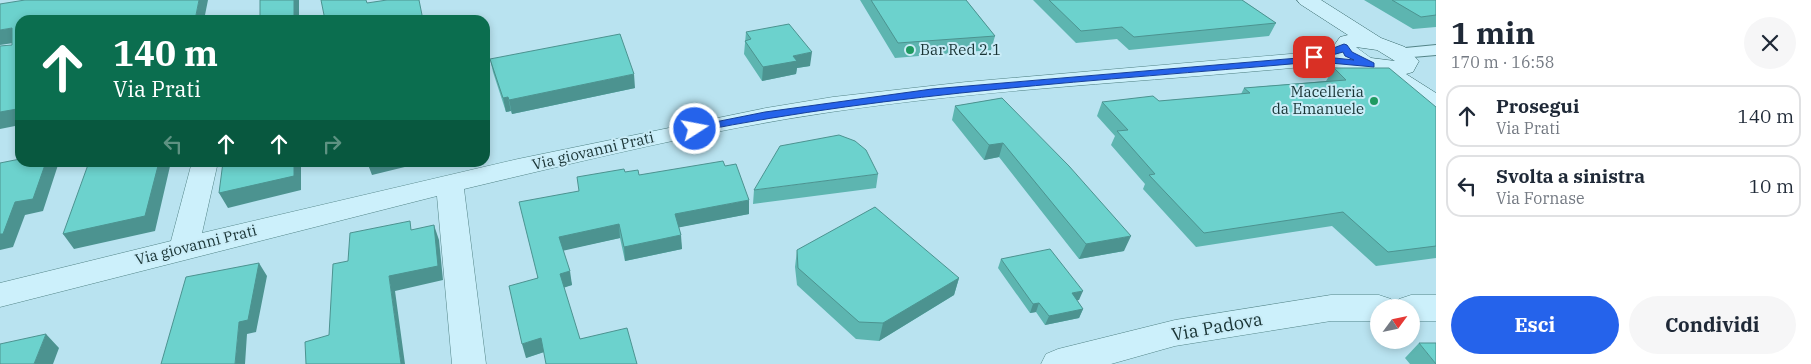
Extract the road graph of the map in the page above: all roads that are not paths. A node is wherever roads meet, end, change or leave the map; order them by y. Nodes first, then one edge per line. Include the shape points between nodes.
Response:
1 (1313, 4) edge
2 (1373, 42) junction
3 (1346, 45) junction
4 (1436, 50) edge
5 (1302, 60) junction
6 (1403, 60) junction
7 (1376, 66) junction
8 (1436, 100) edge
9 (1436, 104) edge
10 (204, 167) edge
11 (450, 184) junction
12 (184, 248) junction
13 (0, 294) edge
14 (1370, 308) edge
15 (1420, 308) edge
16 (1436, 308) edge
17 (470, 364) edge
18 (1058, 364) edge

1 - 2 street
1 - 3 street via 1337,26
2 - 3 street via 1358,40
2 - 6 street
3 - 5 street via 1336,52
3 - 7 street via 1349,54
4 - 6 lane
5 - 7 street
5 - 11 street, Via giovanni Prati via 932,92 818,107 660,136
6 - 7 street via 1392,69
6 - 8 street
7 - 9 street
10 - 12 street
11 - 12 street, Via giovanni Prati
11 - 17 street
12 - 13 street, Via giovanni Prati
14 - 18 street, Via Padova via 1331,308 1175,333
15 - 16 street

